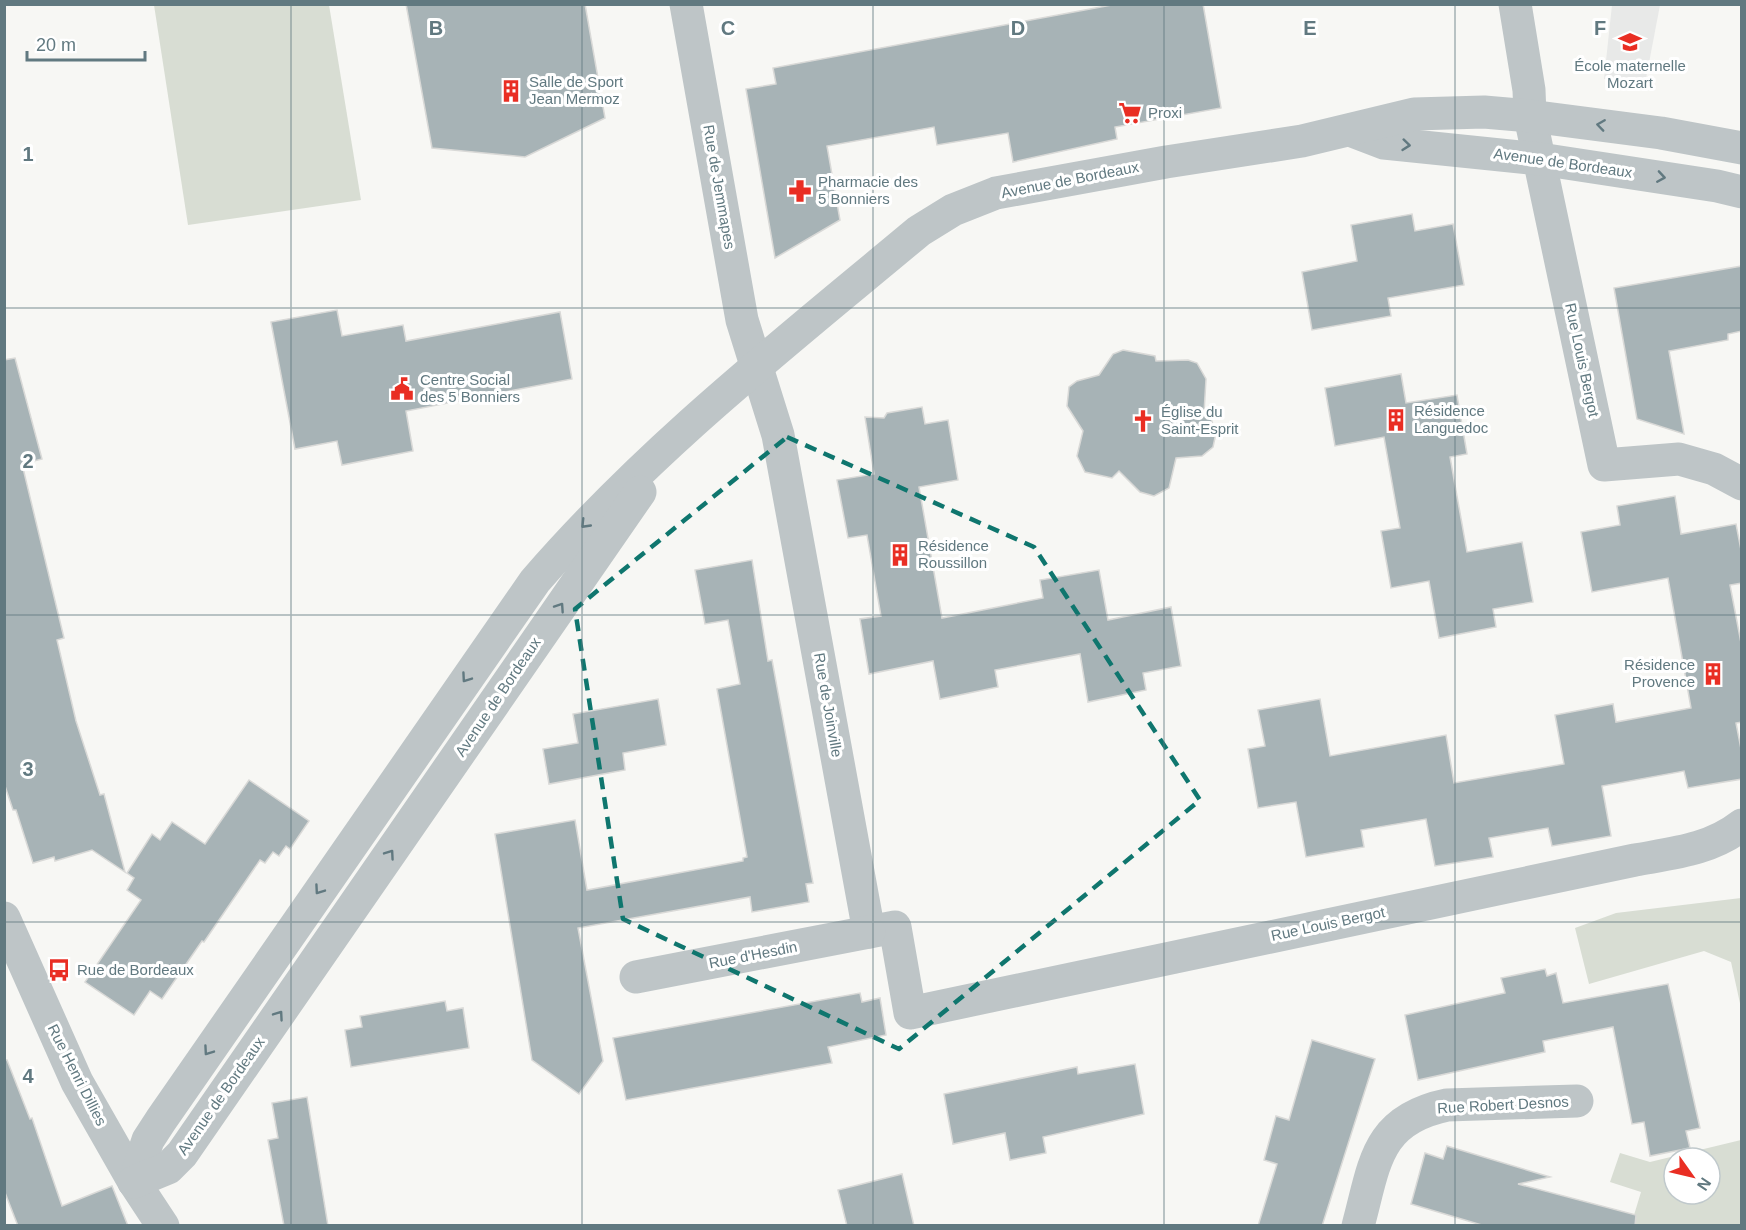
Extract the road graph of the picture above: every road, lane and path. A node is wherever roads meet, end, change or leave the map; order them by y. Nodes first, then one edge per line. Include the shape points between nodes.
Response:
1 (686, 4) edge
2 (1515, 4) edge
3 (1530, 116) junction
4 (1350, 130) junction
5 (1742, 148) edge
6 (1540, 159) junction
7 (1742, 192) edge
8 (756, 368) junction
9 (1742, 484) edge
10 (1742, 825) edge
11 (4, 918) edge
12 (869, 932) junction
13 (636, 977) dead end
14 (1577, 1101) dead end
15 (134, 1182) junction
16 (163, 1226) edge
17 (1358, 1226) edge

1 - 8 street, Rue de Jemmapes via 742,320
2 - 3 street, Rue Louis Bergot
3 - 4 street, Avenue de Bordeaux via 1484,112 1414,114
5 -> 3 street, Avenue de Bordeaux
3 - 6 street, Rue Louis Bergot
4 -> 6 street, Avenue de Bordeaux via 1384,143
4 - 8 street, Avenue de Bordeaux via 996,193 953,210 919,231
6 -> 7 street, Avenue de Bordeaux
6 - 9 street, Rue Louis Bergot via 1604,465 1679,459 1714,469
8 - 12 street, Rue de Joinville via 778,435
8 - 15 street, Avenue de Bordeaux via 687,425 182,1154 168,1168
10 - 12 street, Rue Louis Bergot via 1697,850 1623,862 910,1013 895,927
11 - 15 street, Rue Henri Dillies via 77,1082
12 - 13 street, Rue d'Hesdin
14 - 17 street, Rue Robert Desnos via 1447,1104 1404,1120 1392,1130 1377,1156
15 - 16 street, Rue Henri Dillies

